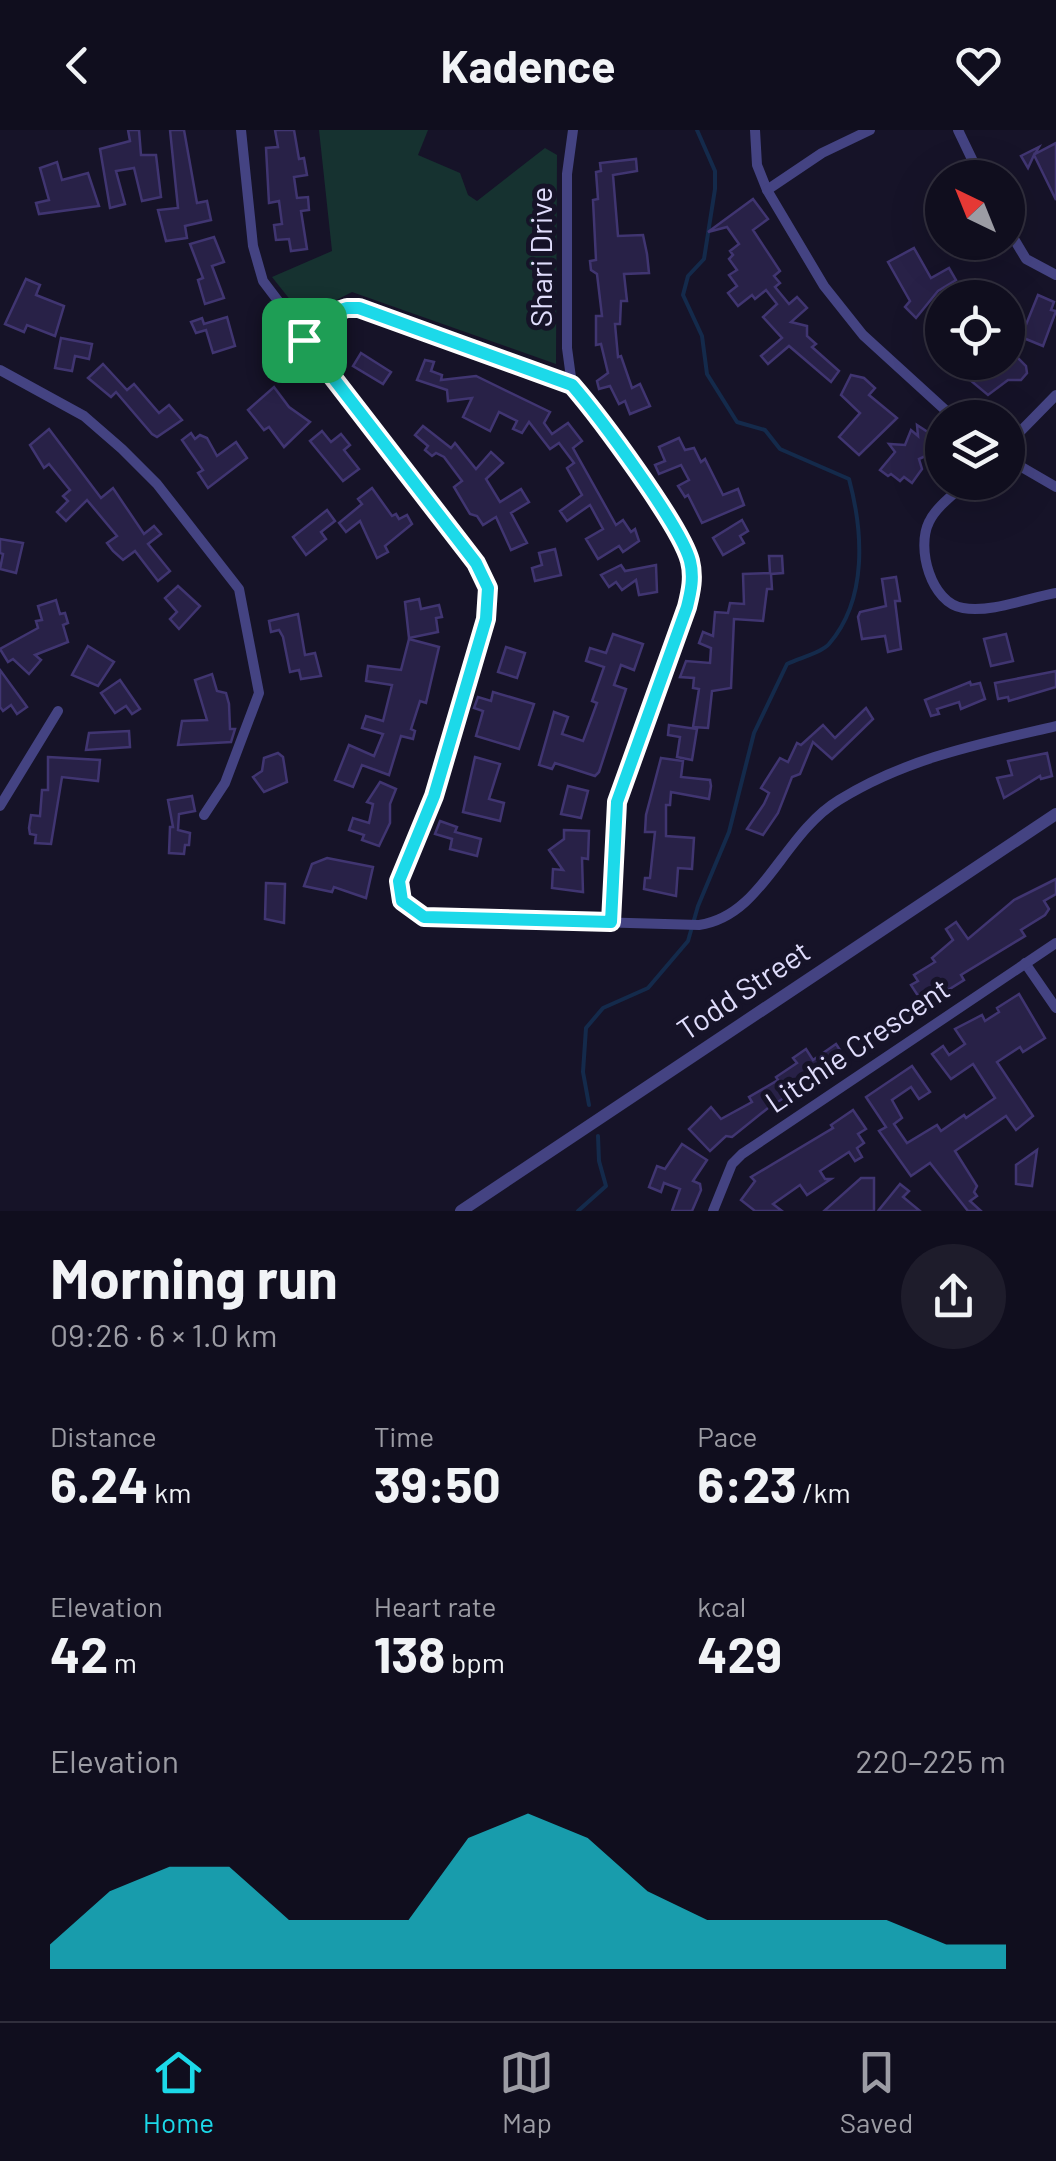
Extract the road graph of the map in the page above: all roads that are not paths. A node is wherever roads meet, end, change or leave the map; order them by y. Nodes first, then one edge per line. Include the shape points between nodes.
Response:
1 (241, 130) edge
2 (572, 130) edge
3 (755, 130) edge
4 (870, 130) edge
5 (958, 130) edge
6 (972, 160) edge
7 (767, 190) junction
8 (1025, 257) edge
9 (1056, 275) edge
10 (304, 340) junction
11 (0, 370) edge
12 (572, 385) junction
13 (1056, 395) edge
14 (934, 400) edge
15 (1025, 427) edge
16 (1025, 468) edge
17 (1056, 487) edge
18 (948, 500) edge
19 (1056, 593) edge
20 (58, 711) dead end
21 (1056, 726) edge
22 (0, 806) edge
23 (1056, 814) edge
24 (204, 816) dead end
25 (611, 922) junction
26 (1056, 943) edge
27 (1025, 963) junction
28 (1056, 1008) edge
29 (461, 1211) edge
30 (713, 1211) edge

1 - 10 street via 256,264
2 - 12 street, Shari Drive
3 - 7 street
4 - 7 street
5 - 6 street
7 - 14 street via 840,310
8 - 9 street
10 - 12 street via 335,312 359,308
10 - 25 street via 476,563 488,588 486,619 438,786 399,881 400,895 424,917
11 - 24 street via 84,416 122,448 239,589 258,693 225,782
12 - 25 street via 678,535 692,566 687,607 617,802
13 - 15 street
16 - 17 street
18 - 19 street via 930,518 924,548 944,599 966,609
20 - 22 street
21 - 25 street via 928,756 836,801 804,828 733,915 699,924
23 - 29 street, Todd Street
26 - 27 street, Litchie Crescent
27 - 28 street
27 - 30 street, Litchie Crescent via 742,1154

